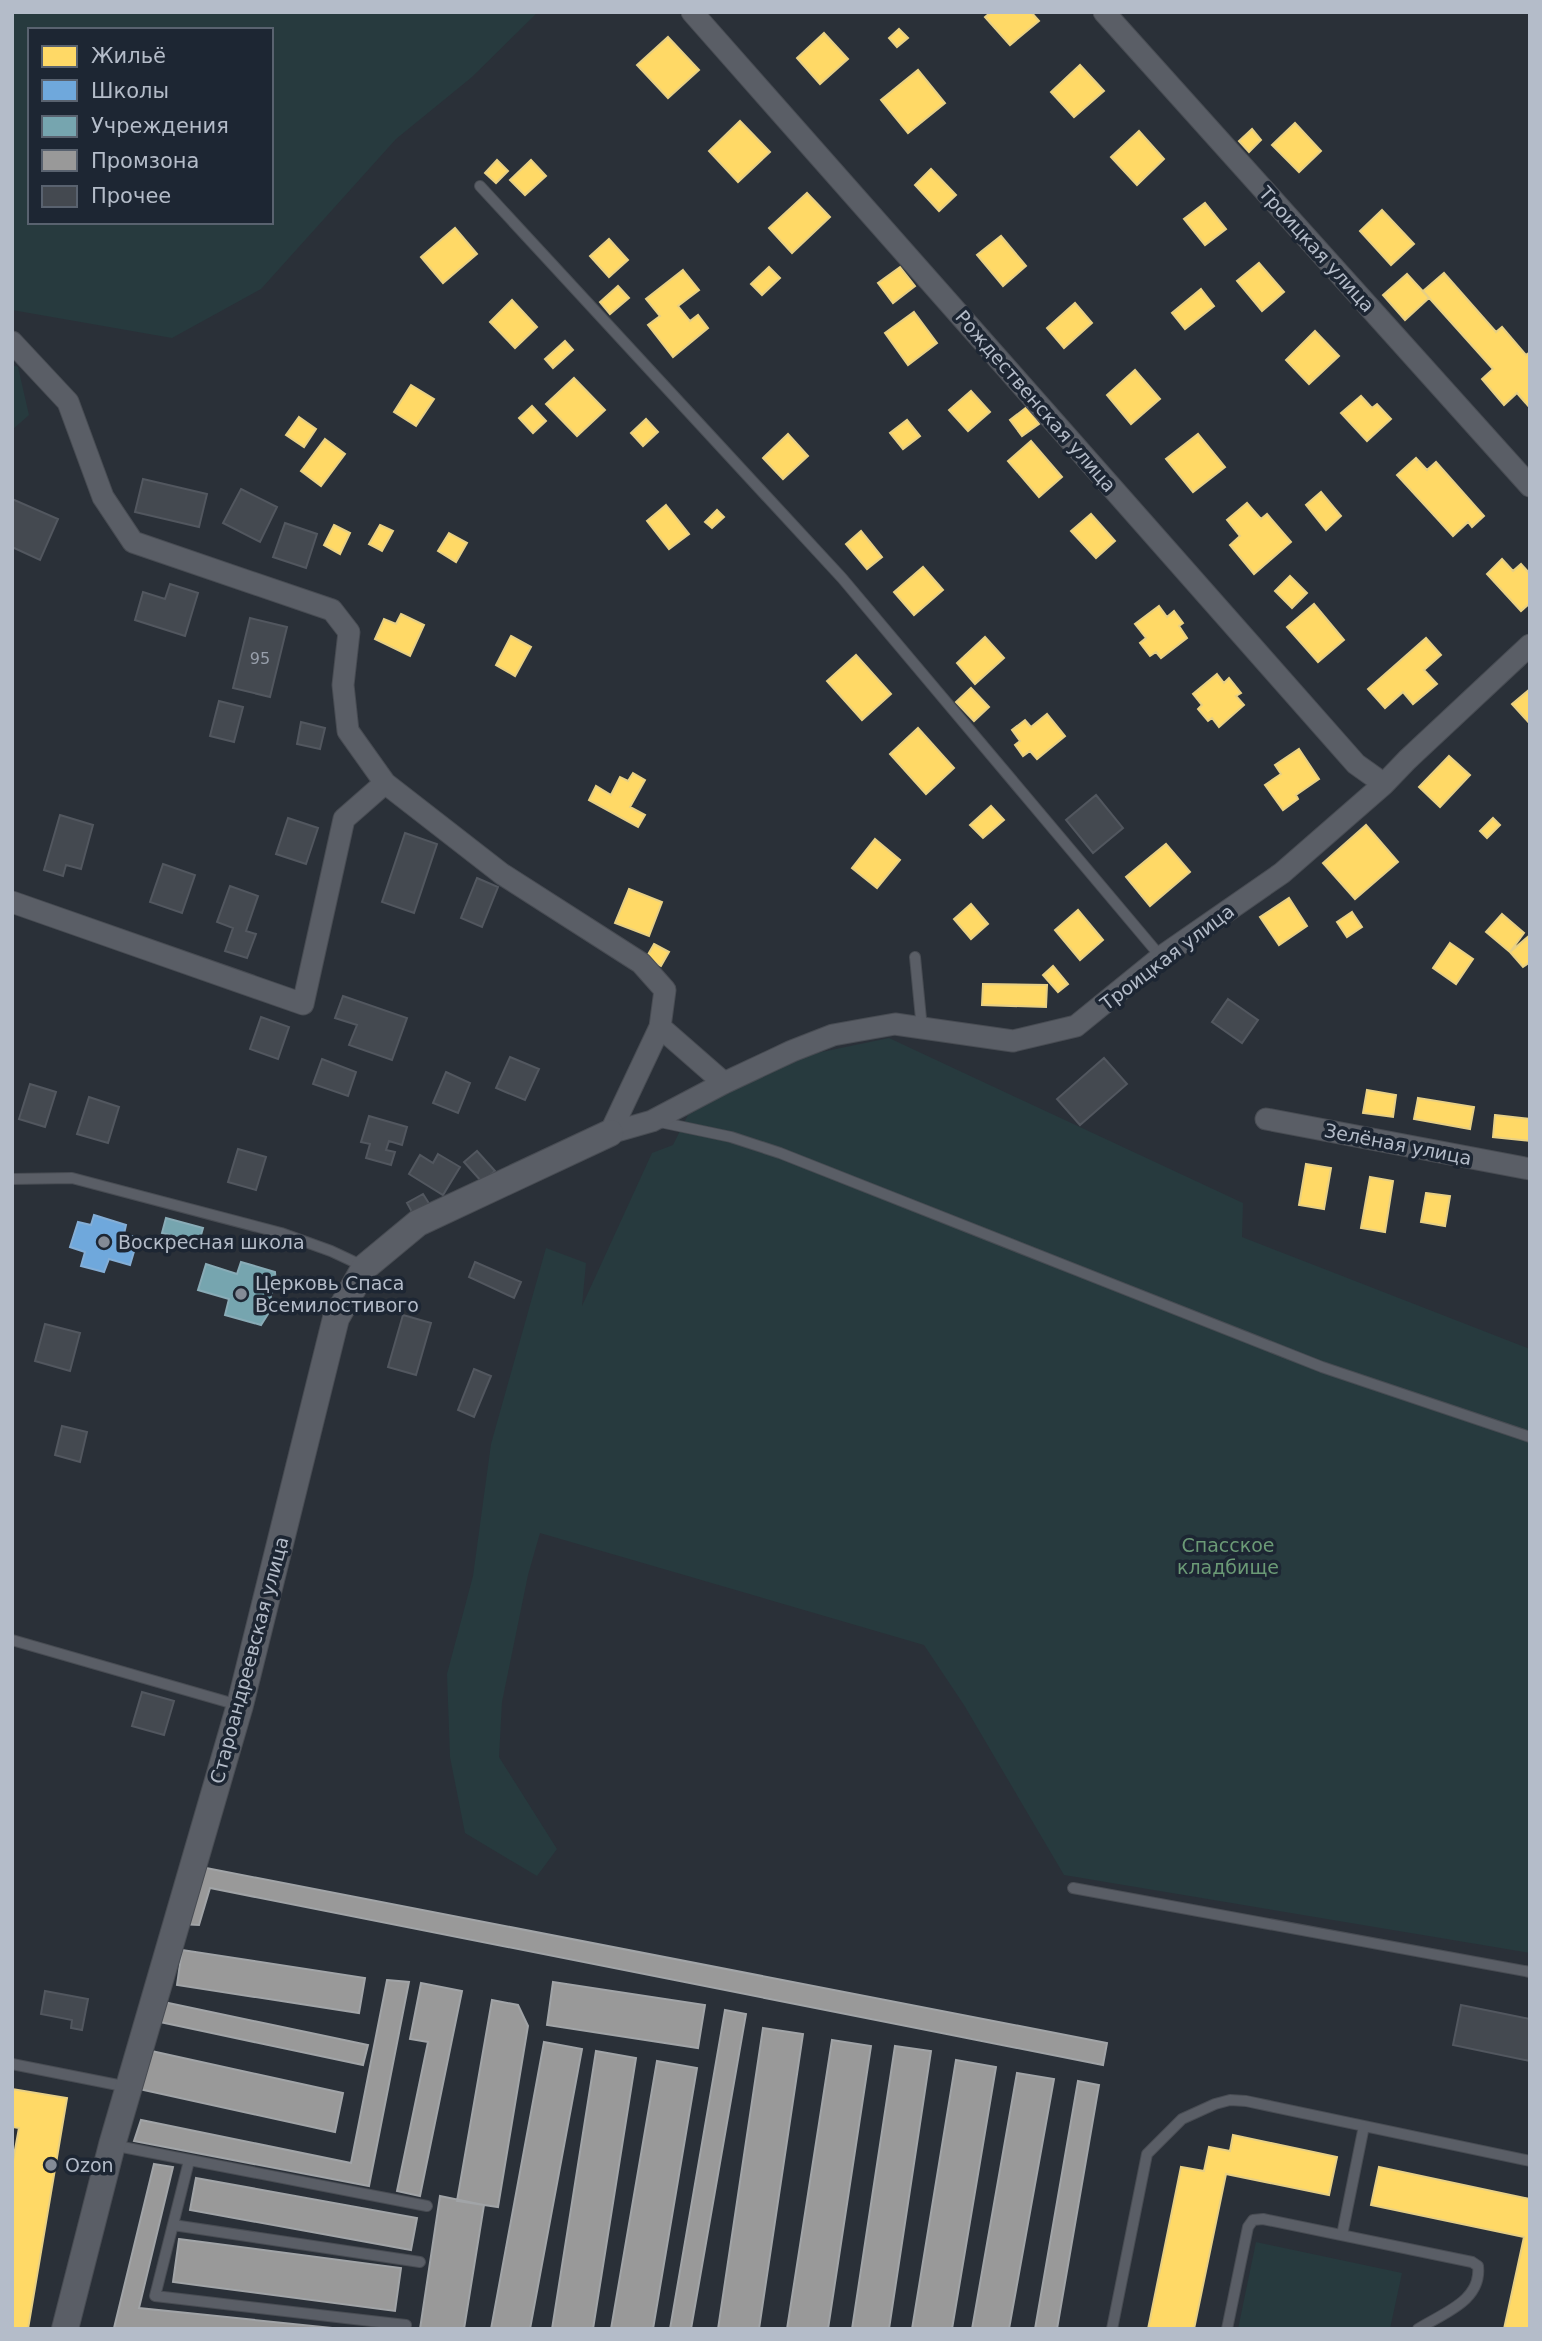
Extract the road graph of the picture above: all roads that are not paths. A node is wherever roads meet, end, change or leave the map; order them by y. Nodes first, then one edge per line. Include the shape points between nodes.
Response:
1 (692, 12) edge
2 (1104, 12) edge
3 (481, 186) dead end
4 (12, 342) edge
5 (1530, 486) edge
6 (1530, 645) edge
7 (385, 783) junction
8 (1384, 784) junction
9 (12, 902) edge
10 (915, 957) dead end
11 (1161, 957) junction
12 (660, 1027) junction
13 (922, 1028) junction
14 (724, 1083) junction
15 (1266, 1119) dead end
16 (652, 1121) junction
17 (610, 1133) junction
18 (1530, 1169) edge
19 (12, 1179) edge
20 (365, 1267) junction
21 (1530, 1437) edge
22 (12, 1640) edge
23 (240, 1705) junction
24 (1073, 1888) dead end
25 (1530, 1972) edge
26 (12, 2064) edge
27 (128, 2087) junction
28 (1364, 2126) junction
29 (112, 2145) junction
30 (189, 2161) junction
31 (1530, 2161) edge
32 (428, 2206) dead end
33 (173, 2225) junction
34 (1342, 2235) junction
35 (420, 2262) dead end
36 (406, 2325) dead end
37 (65, 2329) edge
38 (1112, 2329) edge
39 (1227, 2329) edge
40 (1418, 2329) edge

1 - 8 street, Рождественская улица via 1356,765
2 - 5 street, Троицкая улица
3 - 11 lane via 842,578
4 - 7 street via 68,402 103,496 133,542 332,610 349,632 343,685 348,731
6 - 8 street, Троицкая улица
7 - 9 street via 344,819 303,1004
7 - 12 street via 502,874 641,963 665,990
8 - 11 street, Троицкая улица via 1282,873
10 - 13 lane
11 - 13 street, Троицкая улица via 1076,1026 1013,1041
12 - 14 street
12 - 17 street
13 - 14 street, Троицкая улица via 895,1024 833,1035
14 - 16 street, Троицкая улица
15 - 18 street, Зелёная улица
16 - 17 street, Троицкая улица
16 - 21 lane via 731,1137 780,1153 1322,1367
17 - 20 street, Староандреевская улица via 418,1223
19 - 20 lane via 72,1178 281,1233
20 - 23 street, Староандреевская улица via 336,1318
22 - 23 lane
23 - 27 street, Староандреевская улица
24 - 25 lane
26 - 27 lane
27 - 29 street, Староандреевская улица
28 - 31 lane
28 - 34 lane
28 - 38 lane via 1230,2100 1182,2119 1147,2154
29 - 30 lane
29 - 37 street, Староандреевская улица
30 - 32 lane
30 - 33 lane
33 - 35 lane
33 - 36 lane via 155,2297
34 - 39 lane via 1253,2220
34 - 40 lane via 1478,2266 1476,2285 1468,2298

